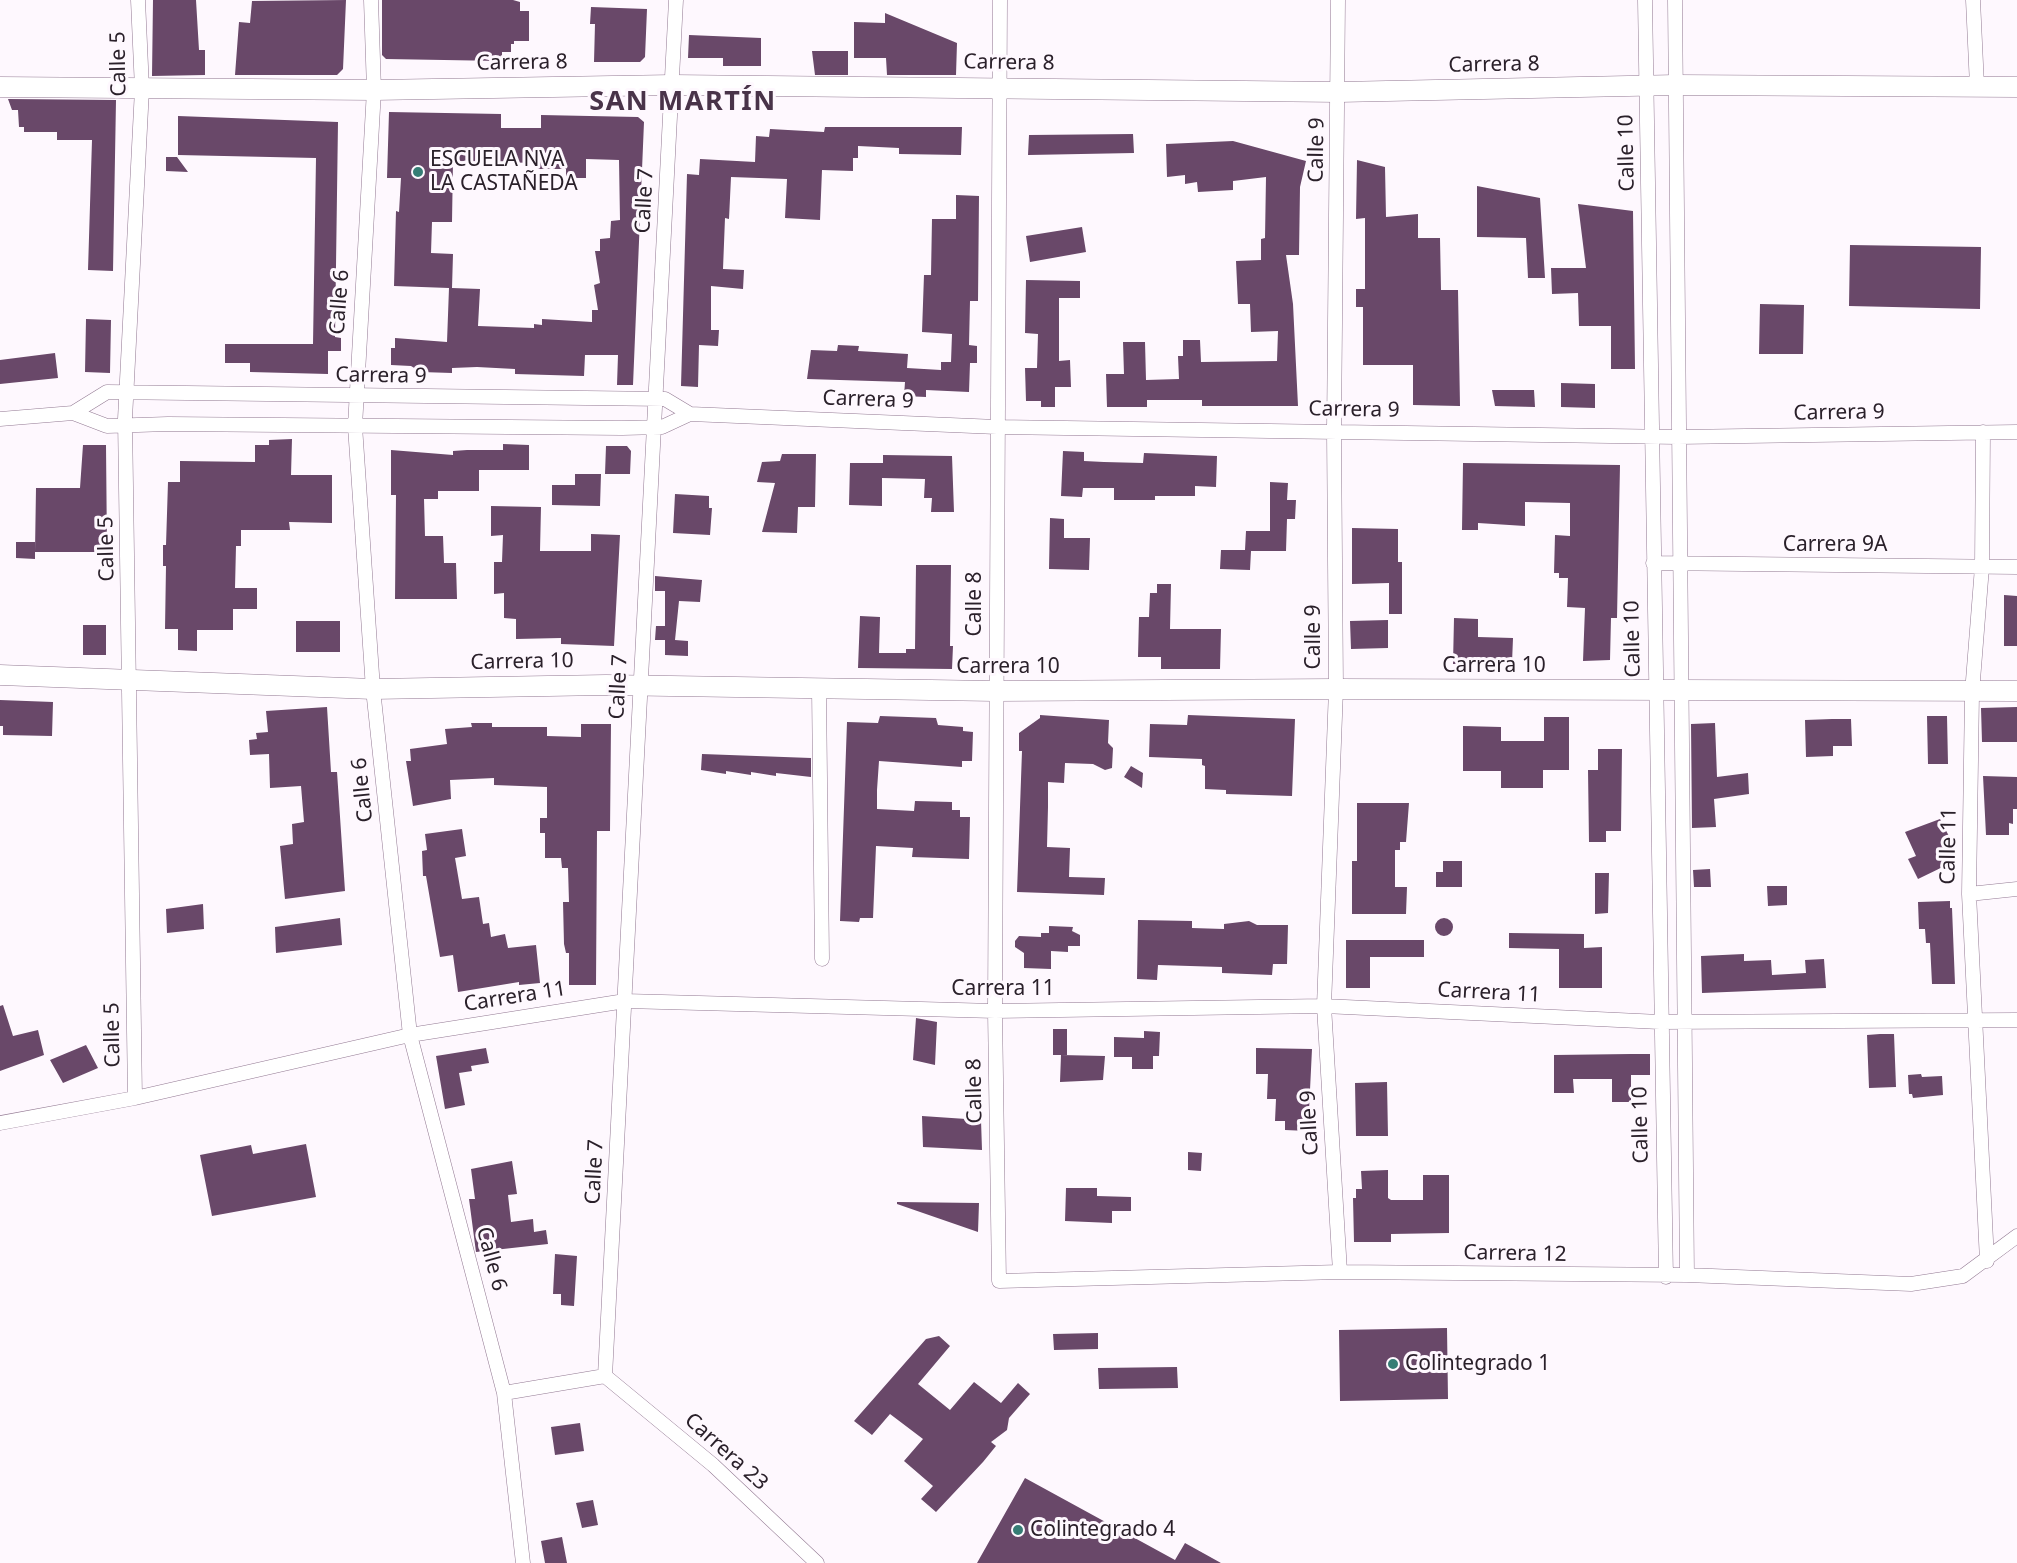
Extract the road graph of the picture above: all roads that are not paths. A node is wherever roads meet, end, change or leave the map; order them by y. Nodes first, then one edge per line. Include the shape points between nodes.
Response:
1 (138, 0) edge
2 (371, 0) edge
3 (676, 0) edge
4 (1000, 0) edge
5 (1338, 0) edge
6 (1645, 0) edge
7 (1675, 0) edge
8 (1973, 0) edge
9 (672, 85) junction
10 (1676, 85) junction
11 (1647, 86) junction
12 (1977, 86) junction
13 (0, 87) edge
14 (1000, 87) junction
15 (2017, 87) edge
16 (142, 89) junction
17 (374, 90) junction
18 (1339, 92) junction
19 (127, 393) junction
20 (355, 397) junction
21 (655, 399) junction
22 (73, 413) junction
23 (690, 414) junction
24 (0, 418) edge
25 (125, 426) junction
26 (355, 426) junction
27 (654, 427) junction
28 (997, 427) junction
29 (1334, 431) junction
30 (1983, 432) junction
31 (2017, 432) edge
32 (1652, 437) junction
33 (1678, 437) junction
34 (1653, 563) junction
35 (1679, 565) junction
36 (1982, 567) junction
37 (2017, 567) edge
38 (0, 675) edge
39 (131, 680) junction
40 (640, 685) junction
41 (373, 689) junction
42 (819, 689) junction
43 (1335, 689) junction
44 (995, 691) junction
45 (1655, 691) junction
46 (1680, 691) junction
47 (2017, 692) edge
48 (1972, 693) junction
49 (2017, 889) edge
50 (1969, 894) junction
51 (822, 959) dead end
52 (624, 1001) junction
53 (1324, 1006) junction
54 (995, 1011) junction
55 (2017, 1020) edge
56 (1682, 1021) junction
57 (1973, 1021) junction
58 (1660, 1022) junction
59 (410, 1035) junction
60 (135, 1098) junction
61 (0, 1123) edge
62 (2017, 1236) edge
63 (1987, 1261) junction
64 (1340, 1272) junction
65 (1687, 1275) junction
66 (1666, 1276) junction
67 (999, 1281) joint
68 (605, 1376) junction
69 (504, 1393) junction
70 (523, 1563) edge
71 (817, 1563) edge

1 - 16 street, Calle 5
2 - 17 street, Calle 6
3 - 9 street, Calle 7
4 - 14 street, Calle 8
5 - 18 street, Calle 9
6 - 11 street, Calle 10
7 - 10 street, Calle 10
8 - 12 street
9 - 14 street, Carrera 8
9 - 17 street, Carrera 8
9 - 21 street, Calle 7
10 - 11 street, Carrera 8
10 - 12 street, Carrera 8
10 - 33 street, Calle 10
11 - 18 street, Carrera 8
11 - 32 street, Calle 10
12 - 15 street, Carrera 8
13 - 16 street, Carrera 8
14 - 18 street, Carrera 8
14 - 28 street, Calle 8
16 - 17 street, Carrera 8
16 - 19 street, Calle 5
17 - 20 street, Calle 6
18 - 29 street, Calle 9
19 - 20 street, Carrera 9
19 - 22 street, Carrera 9 via 107,392
19 - 25 street, Calle 5
20 - 21 street, Carrera 9
20 - 26 street, Calle 6
21 - 23 street, Carrera 9 via 664,399
21 - 27 street, Calle 7
22 - 24 street, Carrera 9
22 - 25 street, Carrera 9 via 107,426
23 - 27 street, Carrera 9
23 - 28 street, Carrera 9
25 - 26 street, Carrera 9
25 - 39 street, Calle 5
26 - 27 street, Carrera 9
26 - 41 street, Calle 6
27 - 40 street, Calle 7
28 - 29 street, Carrera 9
28 - 44 street, Calle 8
29 - 32 street, Carrera 9
29 - 43 street, Calle 9
30 - 31 street, Carrera 9
30 - 33 street, Carrera 9
30 - 36 street, Calle 11
32 - 33 street, Carrera 9
32 - 34 street, Calle 10
33 - 35 street, Calle 10
34 - 35 street, Carrera 9A
34 - 45 street, Calle 10
35 - 36 street, Carrera 9A
35 - 46 street, Calle 10
36 - 37 street, Carrera 9A
36 - 48 street, Calle 11
38 - 39 street, Carrera 10
39 - 41 street, Carrera 10
39 - 60 street, Calle 5
40 - 41 street, Carrera 10
40 - 42 street, Carrera 10
40 - 52 street, Calle 7
41 - 59 street, Calle 6
42 - 44 street, Carrera 10
42 - 51 street
43 - 44 street, Carrera 10
43 - 45 street, Carrera 10
43 - 53 street, Calle 9
44 - 54 street, Calle 8
45 - 46 street, Carrera 10
45 - 58 street, Calle 10
46 - 48 street, Carrera 10
46 - 56 street, Calle 10
47 - 48 street, Carrera 10
48 - 50 street, Calle 11
49 - 50 street
50 - 57 street, Calle 11
52 - 54 street, Carrera 11
52 - 59 street, Carrera 11
52 - 68 street, Calle 7
53 - 54 street, Carrera 11
53 - 58 street, Carrera 11
53 - 64 street, Calle 9
54 - 67 street, Calle 8
55 - 57 street, Carrera 11
56 - 57 street, Carrera 11
56 - 58 street, Carrera 11
56 - 65 street, Calle 10
57 - 63 street, Calle 11
58 - 66 street, Calle 10
59 - 60 street, Carrera 11
59 - 69 street, Calle 6
60 - 61 street, Carrera 11
62 - 63 street, Carrera 12
63 - 65 street, Carrera 12 via 1963,1276 1911,1284
64 - 66 street, Carrera 12
64 - 67 street, Carrera 12
65 - 66 street, Carrera 12
68 - 69 street
68 - 71 street, Carrera 23 via 713,1465
69 - 70 street, Calle 6

